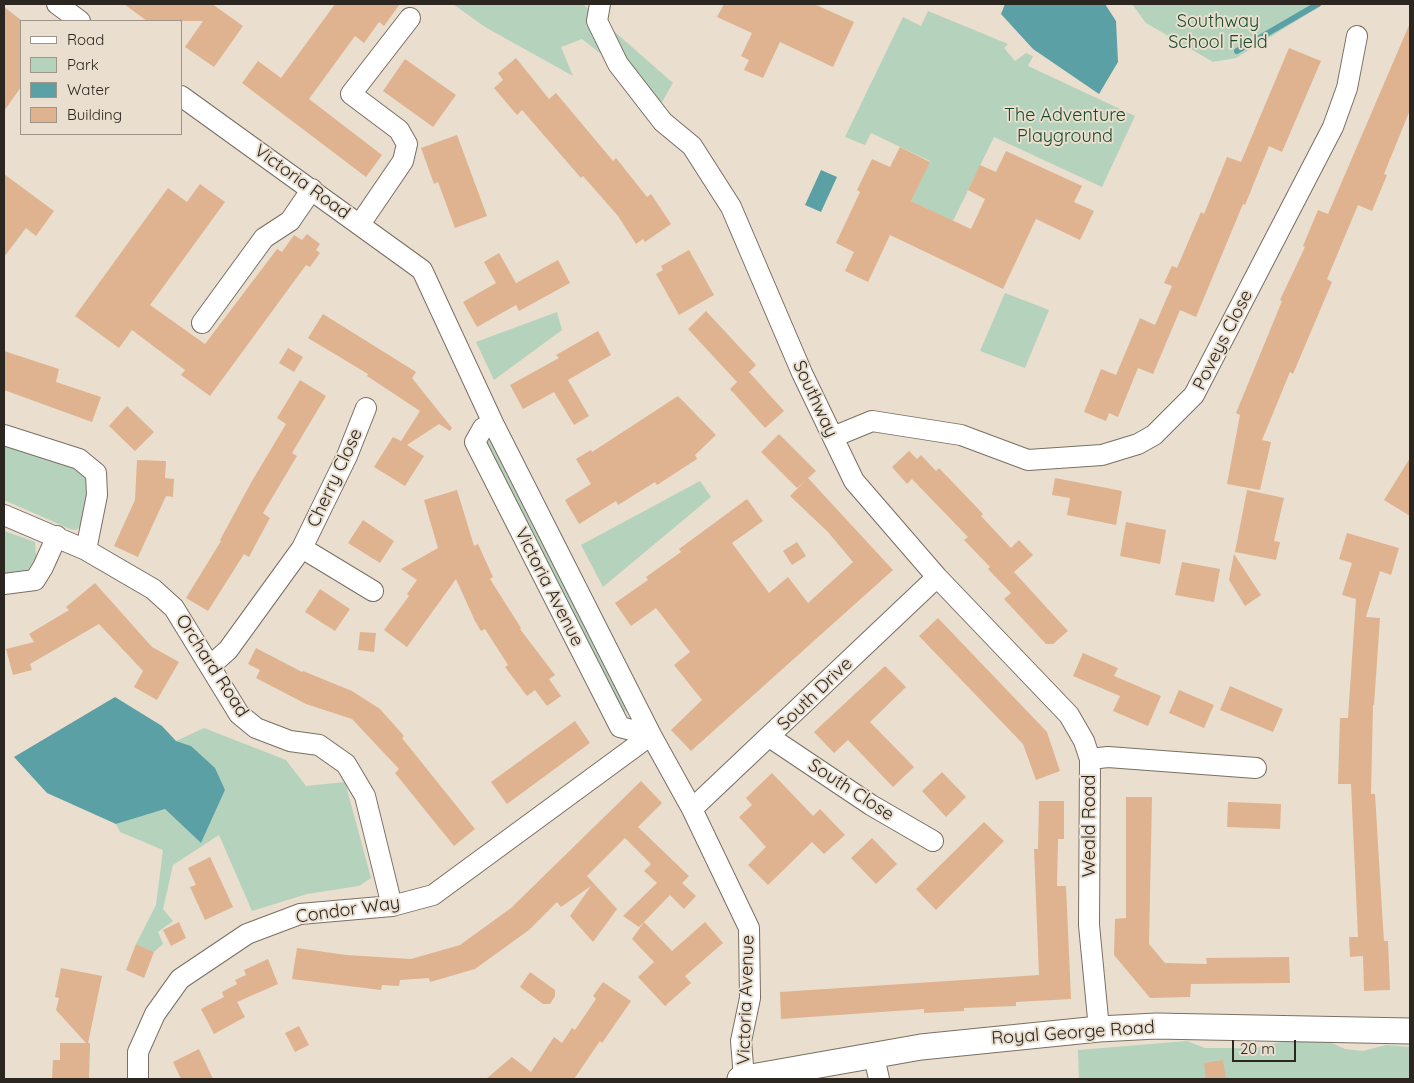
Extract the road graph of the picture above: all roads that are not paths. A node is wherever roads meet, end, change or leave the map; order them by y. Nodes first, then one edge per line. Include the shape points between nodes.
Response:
1 (57, 4) edge
2 (600, 4) edge
3 (410, 18) dead end
4 (79, 20) edge
5 (1357, 36) dead end
6 (182, 97) edge
7 (312, 189) junction
8 (360, 224) junction
9 (422, 270) joint
10 (202, 323) dead end
11 (366, 408) dead end
12 (4, 435) edge
13 (833, 437) junction
14 (4, 515) edge
15 (57, 536) junction
16 (302, 548) junction
17 (86, 550) junction
18 (937, 577) junction
19 (4, 584) edge
20 (373, 590) dead end
21 (210, 666) junction
22 (651, 735) junction
23 (771, 735) junction
24 (1090, 759) junction
25 (1256, 768) dead end
26 (692, 809) junction
27 (933, 841) dead end
28 (392, 906) junction
29 (1099, 1029) junction
30 (1410, 1031) edge
31 (876, 1068) edge
32 (138, 1079) edge
33 (742, 1079) edge

1 - 4 street
2 - 13 street, Southway via 597,21 618,64 663,122 692,146 731,207
3 - 8 street via 351,94 399,130 407,144 403,161
5 - 13 street, Poveys Close via 1347,88 1333,127 1194,395 1154,436 1102,455 1028,460 961,436 872,421
6 - 7 street, Victoria Road
7 - 8 street, Victoria Road
7 - 10 street via 290,221 264,238
8 - 9 street, Victoria Road
9 - 22 street, Victoria Avenue via 493,423
11 - 16 street, Cherry Close via 347,456
12 - 17 street via 79,459 96,473 97,494
13 - 18 street, Southway via 854,481
14 - 15 street, Orchard Road
15 - 17 street, Orchard Road
15 - 19 street via 35,580
16 - 20 street, Cherry Close
16 - 21 street, Cherry Close via 228,650
17 - 21 street, Orchard Road via 154,589 174,608
18 - 23 street, South Drive
18 - 24 street, Southway via 1069,715
21 - 28 street, Orchard Road via 239,714 256,728 290,741 319,745 346,764 365,796
22 - 26 street, Victoria Avenue
22 - 28 street, Condor Way via 433,895
23 - 26 street, South Drive
23 - 27 street, South Close via 871,805
24 - 25 street, Weald Road via 1108,757
24 - 29 street, Weald Road via 1089,924
26 - 33 street, Victoria Avenue via 749,928 750,998 741,1041
28 - 32 street, Condor Way via 300,914 247,934 180,979 155,1014 138,1052
29 - 30 street, Royal George Road via 1156,1026
29 - 31 street, Royal George Road via 956,1043
31 - 33 street, Royal George Road

